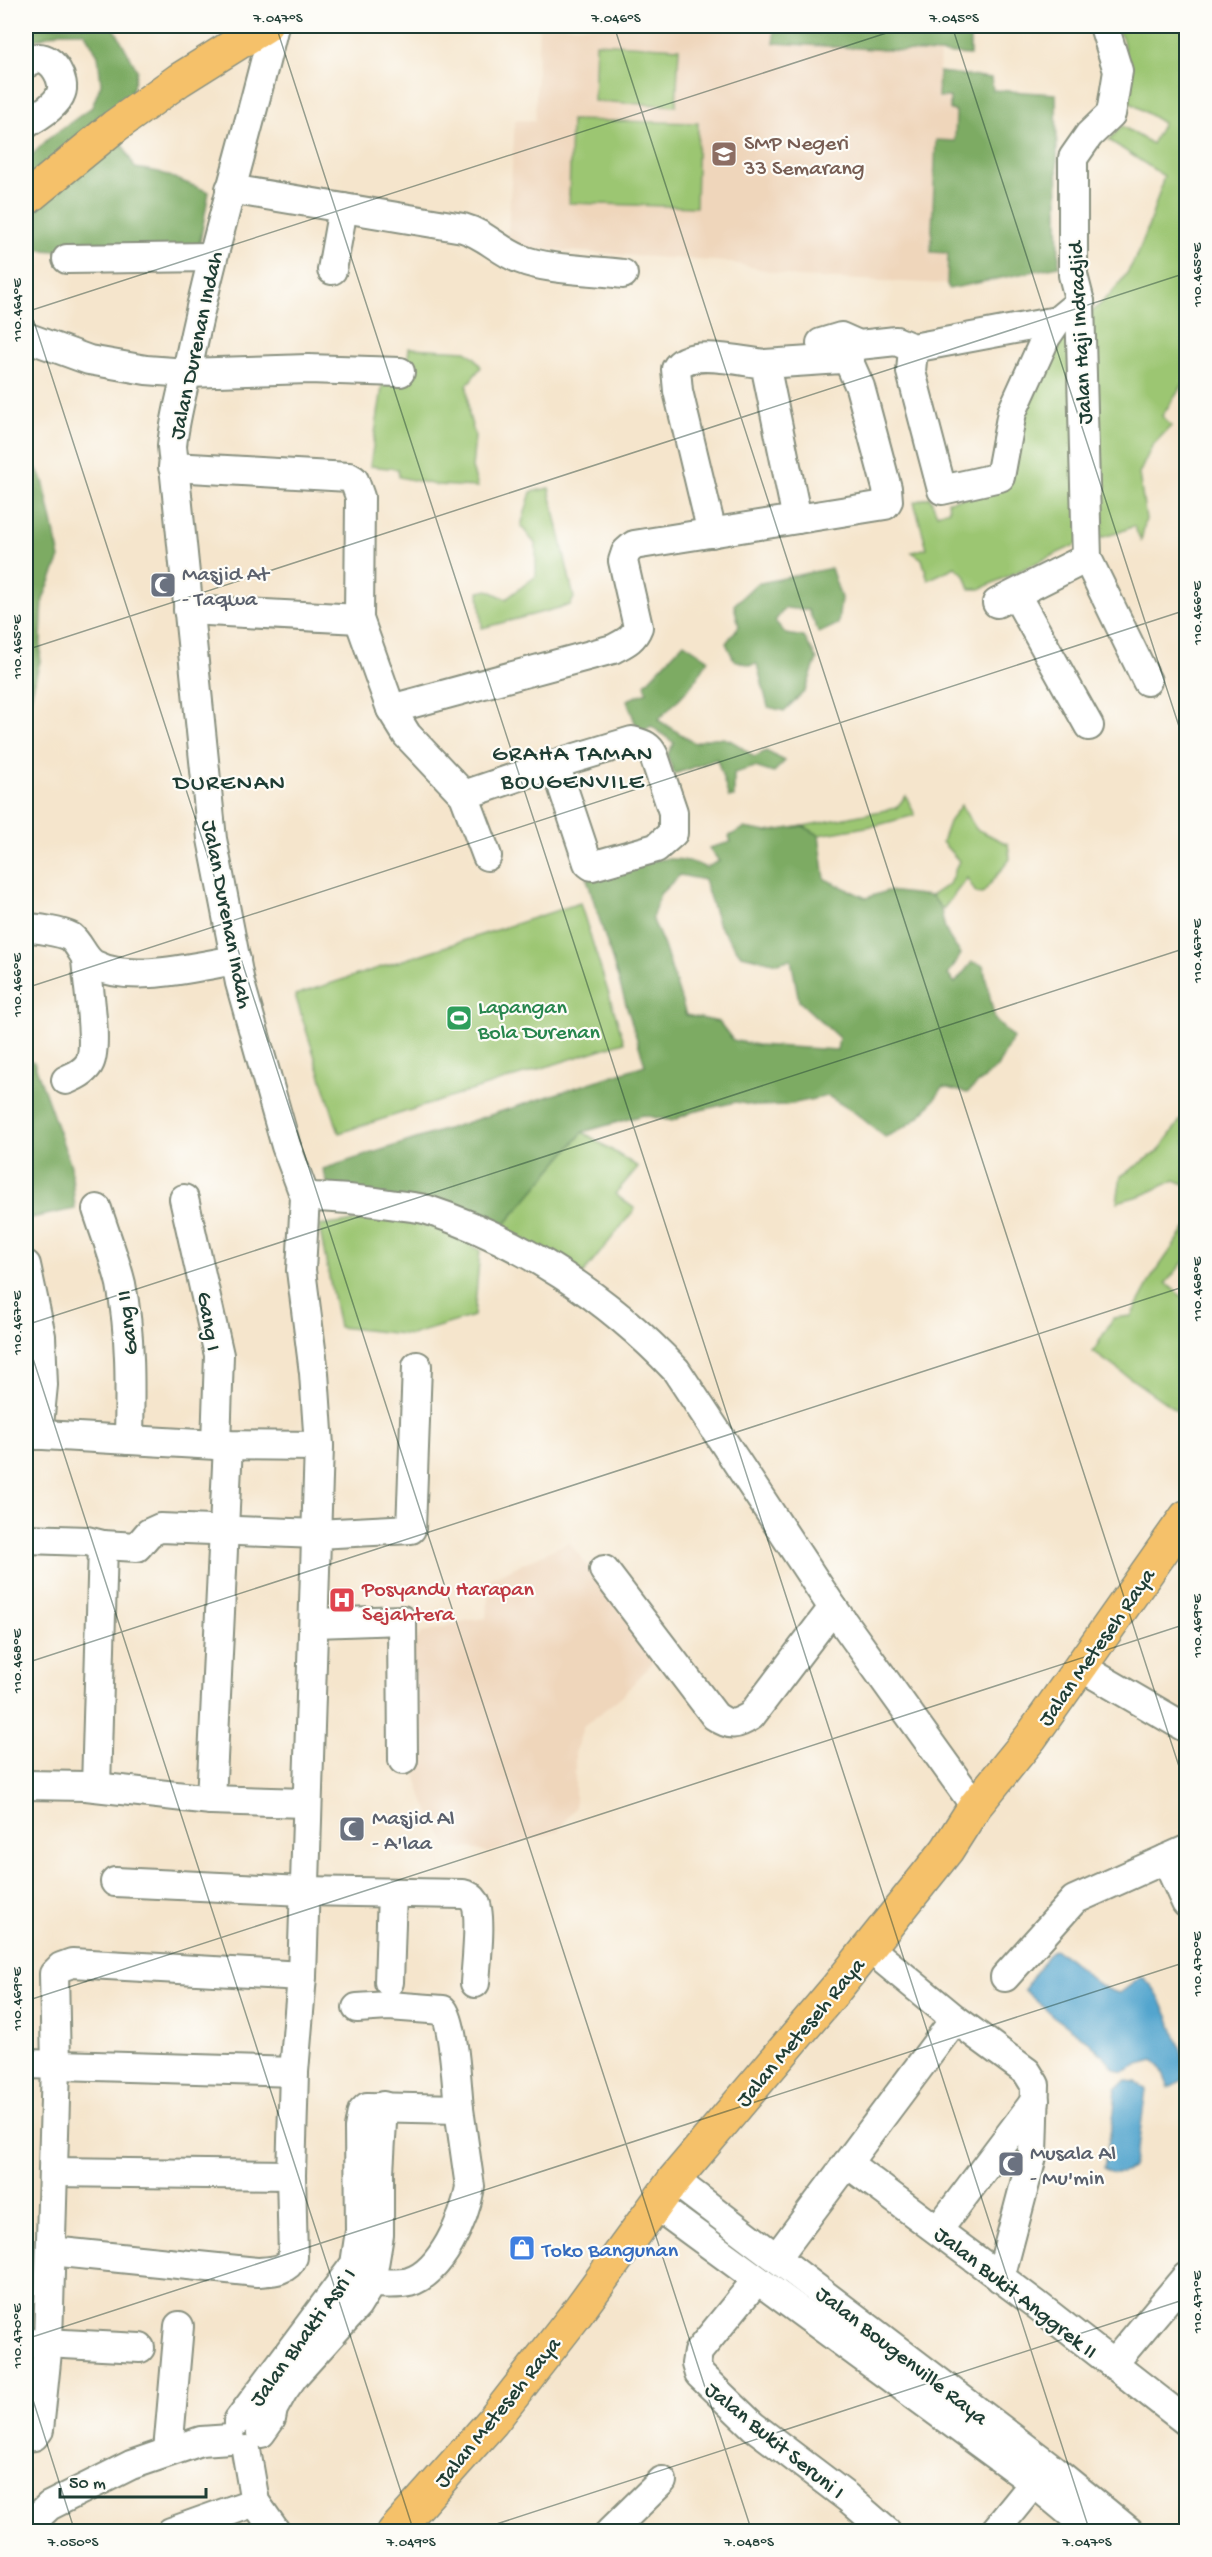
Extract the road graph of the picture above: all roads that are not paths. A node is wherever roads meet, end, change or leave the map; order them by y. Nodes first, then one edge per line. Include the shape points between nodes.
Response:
1 (265, 26) edge
2 (273, 26) edge
3 (1104, 26) edge
4 (26, 64) edge
5 (26, 124) edge
6 (230, 189) junction
7 (26, 199) edge
8 (343, 208) junction
9 (212, 258) junction
10 (67, 260) dead end
11 (332, 270) dead end
12 (623, 274) dead end
13 (1080, 302) junction
14 (1057, 321) junction
15 (26, 337) edge
16 (821, 343) dead end
17 (913, 348) junction
18 (765, 364) junction
19 (400, 372) dead end
20 (187, 374) junction
21 (173, 467) junction
22 (797, 519) junction
23 (712, 533) junction
24 (1087, 558) junction
25 (188, 610) junction
26 (359, 619) junction
27 (1147, 681) dead end
28 (391, 709) junction
29 (1089, 726) dead end
30 (555, 764) junction
31 (464, 795) junction
32 (487, 856) dead end
33 (26, 928) edge
34 (87, 958) junction
35 (236, 960) junction
36 (66, 1080) dead end
37 (305, 1197) junction
38 (184, 1199) dead end
39 (97, 1209) dead end
40 (26, 1265) edge
41 (417, 1366) dead end
42 (32, 1434) edge
43 (129, 1440) junction
44 (222, 1445) junction
45 (319, 1446) junction
46 (1186, 1517) edge
47 (224, 1528) junction
48 (316, 1534) junction
49 (26, 1539) edge
50 (103, 1545) junction
51 (604, 1570) dead end
52 (833, 1608) junction
53 (315, 1623) junction
54 (1081, 1667) junction
55 (1186, 1728) edge
56 (403, 1760) dead end
57 (26, 1785) edge
58 (96, 1787) junction
59 (211, 1800) junction
60 (305, 1803) junction
61 (975, 1806) junction
62 (1176, 1855) edge
63 (115, 1882) dead end
64 (303, 1891) junction
65 (392, 1893) junction
66 (1186, 1903) edge
67 (868, 1948) junction
68 (302, 1976) junction
69 (1005, 1977) dead end
70 (389, 1982) dead end
71 (475, 1983) dead end
72 (357, 2008) dead end
73 (955, 2019) junction
74 (26, 2064) edge
75 (56, 2065) junction
76 (294, 2072) junction
77 (1035, 2101) junction
78 (375, 2107) junction
79 (459, 2109) junction
80 (847, 2163) junction
81 (53, 2172) junction
82 (291, 2175) junction
83 (665, 2193) junction
84 (938, 2230) junction
85 (51, 2251) junction
86 (777, 2257) junction
87 (1186, 2277) edge
88 (1000, 2278) junction
89 (756, 2281) junction
90 (371, 2283) junction
91 (179, 2326) dead end
92 (37, 2342) edge
93 (140, 2348) dead end
94 (1113, 2364) junction
95 (1186, 2421) edge
96 (244, 2436) junction
97 (26, 2437) edge
98 (168, 2451) junction
99 (1041, 2474) junction
100 (662, 2481) dead end
101 (255, 2502) junction
102 (26, 2528) edge
103 (407, 2528) edge
104 (171, 2532) edge
105 (276, 2532) edge
106 (610, 2532) edge
107 (887, 2532) edge
108 (994, 2532) edge
109 (1093, 2532) edge
110 (1130, 2532) edge

1 - 7 main road via 115,126
2 - 6 street, Jalan Durenan Indah via 252,118
3 - 13 street, Jalan Haji Indradjid via 1118,71 1111,114 1073,158 1073,275
4 - 5 street via 41,58 48,61 62,85 58,98
6 - 8 street
6 - 9 street, Jalan Durenan Indah
8 - 11 street
8 - 12 street via 477,232 511,255 532,263
9 - 10 street
9 - 20 street, Jalan Durenan Indah
13 - 14 street
13 - 24 street, Jalan Haji Indradjid
14 - 17 street
14 - 17 street via 1012,412 1000,477 942,490 911,372
15 - 20 street via 89,360
16 - 17 street via 841,337 859,345 896,341
18 - 22 street
18 - 22 street via 840,359 849,362 860,387 887,488 885,504
18 - 23 street via 710,357 686,360 676,369
19 - 20 street via 308,369
20 - 21 street, Jalan Durenan Indah via 174,422
21 - 25 street, Jalan Durenan Indah
21 - 26 street via 354,480 360,497
22 - 23 street
23 - 28 street via 634,545 626,552 623,561 638,627 628,641 613,649
24 - 27 street
24 - 29 street via 1007,599
25 - 26 street
25 - 35 street, Jalan Durenan Indah via 212,839
26 - 28 street
28 - 31 street via 407,735
30 - 30 street via 623,743 644,744 654,756 673,812 673,833 657,848 592,866
30 - 31 street
31 - 32 street
33 - 34 street via 70,937
34 - 35 street via 92,965 110,971 137,973
34 - 36 street via 93,1044 90,1062 82,1072
35 - 37 street, Jalan Durenan Indah via 283,1135
37 - 45 street via 301,1270
37 - 52 street via 348,1197 426,1209 525,1252 608,1306 676,1370
38 - 44 street, Gang I via 219,1355
39 - 43 street, Gang II via 120,1282 128,1329
40 - 42 street via 41,1336 43,1385
41 - 48 street via 411,1529
42 - 43 street
43 - 44 street
44 - 45 street
44 - 47 street, Gang I
45 - 48 street
46 - 54 main road, Jalan Meteseh Raya
47 - 48 street
47 - 50 street via 160,1528 148,1533 137,1547
47 - 59 street, Gang I
48 - 53 street
49 - 50 street
50 - 58 street
51 - 52 street via 715,1716 727,1724 751,1716
52 - 61 street
53 - 56 street via 402,1620
53 - 60 street
54 - 55 street
54 - 61 main road, Jalan Meteseh Raya
57 - 58 street
58 - 59 street
59 - 60 street
60 - 64 street
61 - 67 main road, Jalan Meteseh Raya via 947,1850
62 - 66 street
62 - 69 street via 1074,1900
63 - 64 street
64 - 65 street
64 - 68 street
65 - 70 street
65 - 71 street via 470,1896 476,1903 478,1921
67 - 73 street
67 - 83 main road, Jalan Meteseh Raya
68 - 75 street via 72,1963 54,1974
68 - 76 street
72 - 79 street via 443,2010 448,2020
73 - 77 street via 1027,2072 1035,2085
73 - 80 street
74 - 75 street
75 - 76 street
75 - 81 street
76 - 82 street
77 - 84 street
77 - 88 street via 1033,2152
78 - 79 street
78 - 90 street via 379,2235
78 - 96 street, Jalan Bhakti Asri I via 362,2112 359,2128 360,2230 355,2264
79 - 90 street via 470,2187 454,2234 438,2261 424,2275 407,2283
80 - 84 street, Jalan Bukit Anggrek II
80 - 86 street
81 - 82 street
81 - 85 street
82 - 85 street via 293,2257 289,2265 277,2270 257,2272
83 - 86 street, Jalan Bougenville Raya
83 - 89 street, Jalan Bougenville Raya
83 - 103 main road, Jalan Meteseh Raya via 574,2317
84 - 88 street, Jalan Bukit Anggrek II
85 - 92 street
86 - 99 street, Jalan Bougenville Raya
87 - 94 street
88 - 94 street, Jalan Bukit Anggrek II
89 - 99 street, Jalan Bougenville Raya
89 - 107 street, Jalan Bukit Seruni I via 698,2352 699,2374 753,2426
90 - 96 street via 357,2306 283,2391 271,2419
91 - 98 street
92 - 93 street
92 - 97 street via 39,2430
94 - 95 street, Jalan Bukit Anggrek II
96 - 98 street via 201,2440
96 - 101 street
98 - 102 street via 49,2506
99 - 108 street
99 - 109 street, Jalan Bougenville Raya
99 - 110 street, Jalan Bougenville Raya
100 - 106 street
101 - 104 street
101 - 105 street

